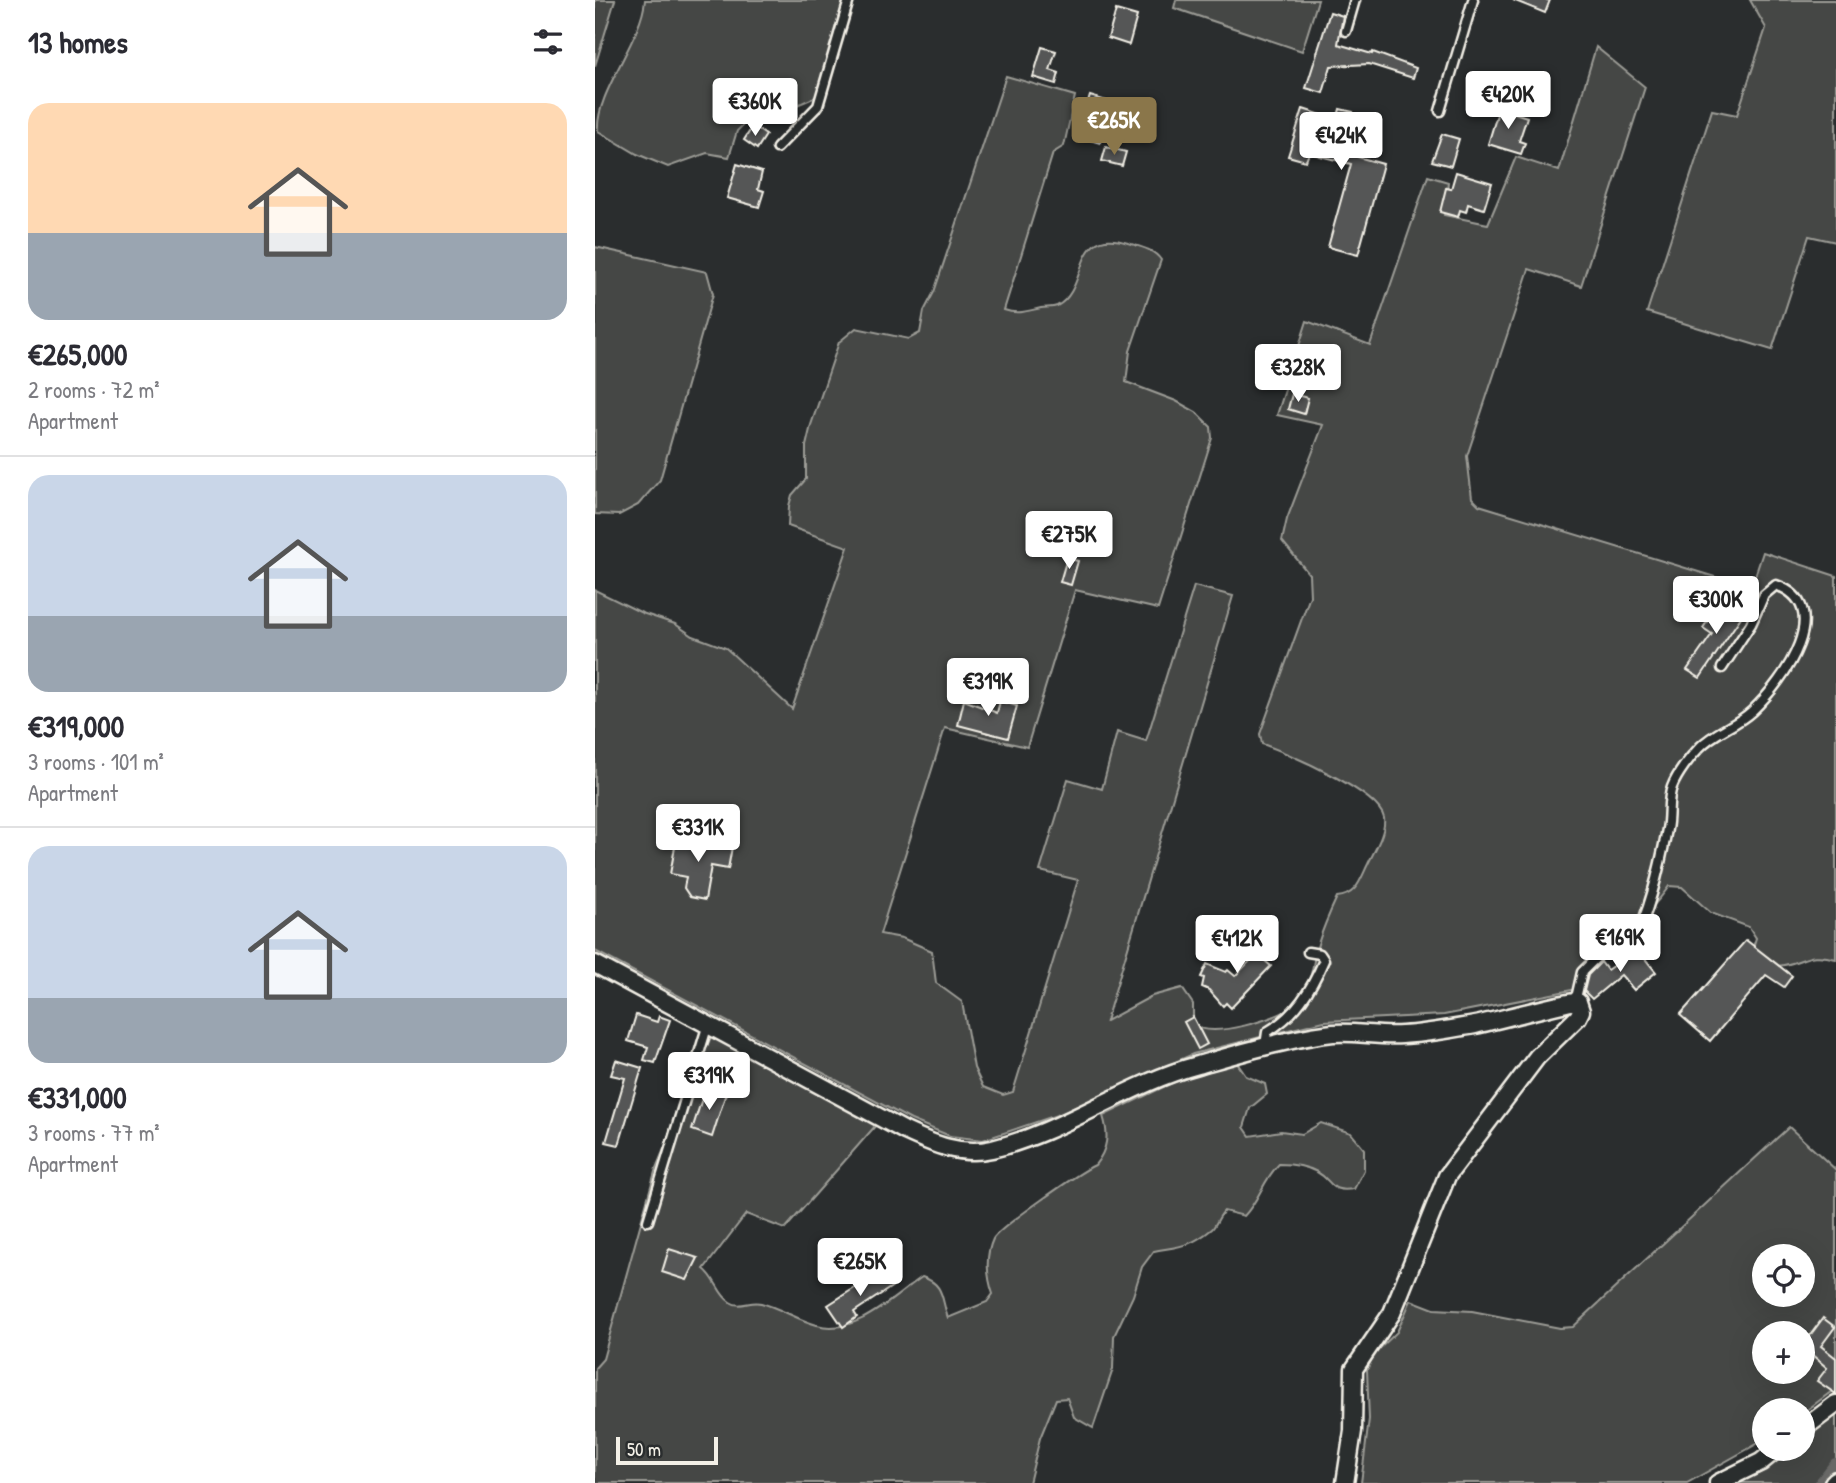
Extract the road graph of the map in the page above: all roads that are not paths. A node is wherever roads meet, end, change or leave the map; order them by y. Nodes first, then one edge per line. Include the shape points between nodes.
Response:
1 (849, 0) edge
2 (1355, 0) edge
3 (1473, 0) edge
4 (1346, 31) dead end
5 (1440, 111) dead end
6 (777, 148) dead end
7 (1722, 668) dead end
8 (1645, 939) dead end
9 (1634, 942) junction
10 (1308, 952) dead end
11 (595, 964) edge
12 (1573, 1000) junction
13 (708, 1024) junction
14 (1265, 1049) junction
15 (648, 1221) dead end
16 (1836, 1404) edge
17 (1815, 1420) edge
18 (1762, 1461) edge
19 (1345, 1483) edge
20 (1718, 1483) edge

1 - 6 lane via 818,106
2 - 4 lane
3 - 5 lane
7 - 9 lane via 1751,625 1764,595 1776,585 1808,601 1812,629 1784,675 1752,712 1698,749 1672,786 1646,917
8 - 9 lane
9 - 12 lane via 1620,952 1600,954 1589,963
10 - 14 lane via 1320,954 1324,960 1317,977 1301,1004 1267,1032
11 - 13 street
12 - 14 street via 1476,1025 1399,1035 1331,1033
12 - 19 street via 1581,1006 1578,1017 1537,1057 1447,1175 1392,1313 1354,1369 1353,1432
13 - 14 street via 905,1131 950,1150 967,1151 1024,1139 1177,1071
13 - 15 lane
16 - 17 street
18 - 20 street

